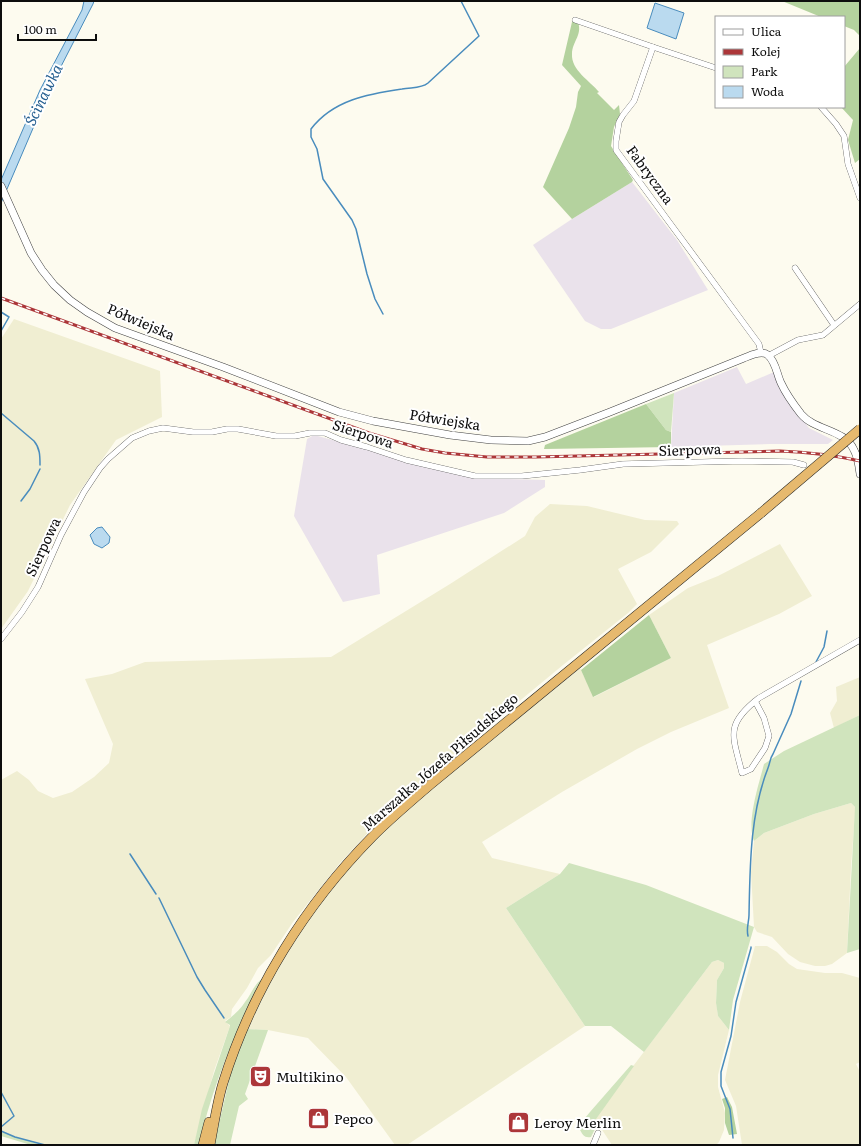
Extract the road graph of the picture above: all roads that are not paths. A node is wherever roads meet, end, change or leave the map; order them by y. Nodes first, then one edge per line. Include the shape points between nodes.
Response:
1 (576, 20) dead end
2 (653, 47) junction
3 (715, 68) edge
4 (822, 108) edge
5 (1, 186) edge
6 (860, 198) edge
7 (795, 268) dead end
8 (860, 304) edge
9 (834, 325) junction
10 (765, 354) junction
11 (860, 429) edge
12 (804, 465) dead end
13 (860, 474) edge
14 (1, 639) edge
15 (860, 640) edge
16 (755, 701) junction
17 (223, 1084) junction
18 (598, 1133) dead end
19 (203, 1145) edge
20 (210, 1145) edge
21 (593, 1145) edge

1 - 2 street
2 - 3 street
2 - 10 street, Fabryczna via 634,101 619,122 616,150
4 - 6 street via 844,136 848,164
5 - 10 street, Półwiejska via 31,252 54,285 70,300 116,328 339,412 373,421 450,435 528,441 545,437 744,358
7 - 9 street
8 - 9 street
9 - 10 street via 823,335 798,340
10 - 13 street via 802,415 813,424 837,434 851,444 857,455
11 - 17 highway, Marszałka Józefa Piłsudskiego, bridge via 384,825 311,908 283,950 248,1017
12 - 14 street, Sierpowa via 793,462 742,461 623,464 522,476 475,476 406,460 325,433 276,436 238,429 193,432 163,428 149,431 132,438 100,468 64,529 38,587
15 - 16 street
16 - 16 street via 741,713 733,729 734,744 742,772 751,769 765,748 769,736 764,718
17 - 19 highway via 208,1123
17 - 20 highway, Marszałka Józefa Piłsudskiego
18 - 21 street

